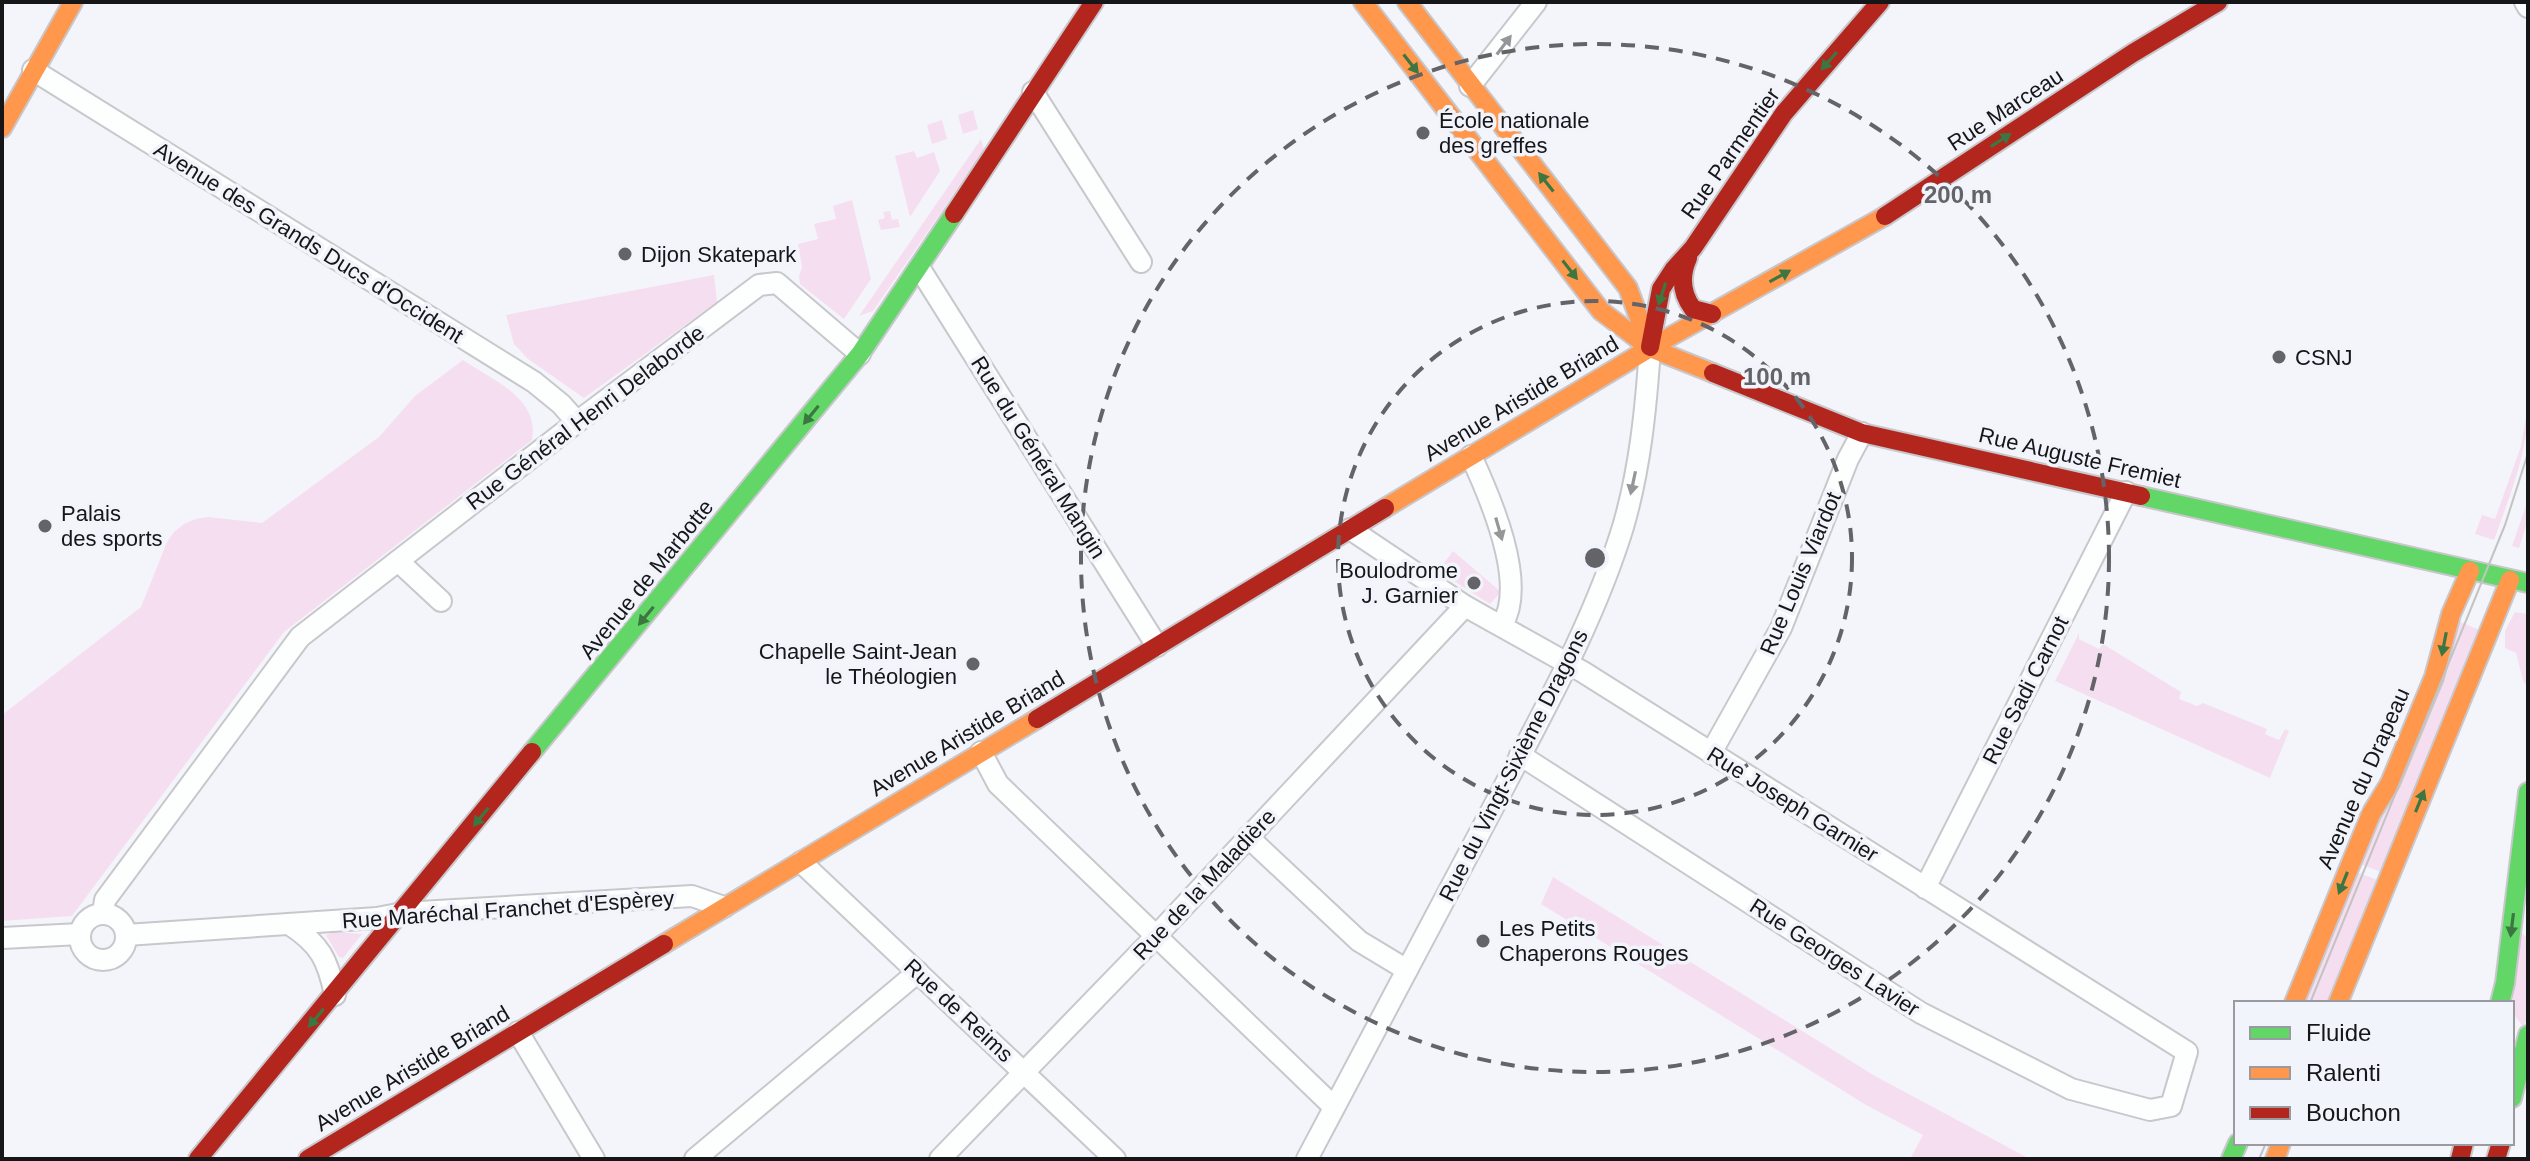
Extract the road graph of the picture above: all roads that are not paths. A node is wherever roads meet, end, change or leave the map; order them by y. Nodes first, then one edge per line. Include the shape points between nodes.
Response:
1 (73, 2) edge
2 (1094, 2) edge
3 (1363, 2) edge
4 (1407, 2) edge
5 (1536, 2) edge
6 (1880, 2) edge
7 (2218, 2) edge
8 (33, 70) junction
9 (1470, 86) junction
10 (1033, 92) junction
11 (1444, 107) junction
12 (2, 128) edge
13 (1693, 248) junction
14 (1141, 262) dead end
15 (920, 269) junction
16 (1712, 314) junction
17 (1650, 348) junction
18 (860, 354) junction
19 (577, 422) junction
20 (1862, 433) junction
21 (1471, 456) junction
22 (2126, 492) junction
23 (1350, 529) junction
24 (398, 561) junction
25 (2470, 571) junction
26 (2519, 582) edge
27 (441, 601) dead end
28 (1465, 606) junction
29 (1502, 625) junction
30 (1157, 646) junction
31 (1568, 664) junction
32 (981, 752) junction
33 (1711, 753) junction
34 (1520, 755) junction
35 (2528, 792) edge
36 (1248, 837) junction
37 (801, 862) junction
38 (1925, 888) junction
39 (724, 907) junction
40 (403, 913) junction
41 (103, 914) junction
42 (289, 924) junction
43 (80, 934) junction
44 (126, 935) junction
45 (1156, 936) junction
46 (2, 938) edge
47 (1407, 970) junction
48 (918, 972) junction
49 (335, 995) junction
50 (2295, 1001) edge
51 (2339, 1001) edge
52 (2500, 1001) edge
53 (518, 1032) junction
54 (2528, 1035) edge
55 (1025, 1072) junction
56 (2514, 1090) edge
57 (2171, 1106) joint
58 (1334, 1107) junction
59 (198, 1159) edge
60 (308, 1159) edge
61 (594, 1159) edge
62 (695, 1159) edge
63 (940, 1159) edge
64 (1115, 1159) edge
65 (1307, 1159) edge

1 - 8 main road
2 - 10 main road, Avenue de Marbotte
3 -> 11 main road, Rue Auguste Fremiet
4 - 9 main road
9 -> 5 street
6 -> 13 main road, Rue Parmentier via 1784,113
16 -> 7 main road, Rue Marceau via 1866,229
8 - 12 main road
8 - 19 street, Avenue des Grands Ducs d'Occident via 534,382
9 - 11 main road
17 -> 9 main road via 1628,288
10 - 14 street
10 - 15 main road, Avenue de Marbotte
11 -> 17 main road, Rue Auguste Fremiet via 1601,311
13 - 16 main road via 1683,268 1683,293 1693,309
13 -> 17 main road, Rue Parmentier via 1661,289
15 - 18 main road, Avenue de Marbotte
15 - 30 street, Rue du Général Mangin
16 - 17 main road, Rue Marceau
17 - 20 main road, Rue Auguste Fremiet
17 - 21 main road, Avenue Aristide Briand
17 -> 31 street, Rue du Vingt-Sixième Dragons via 1646,406 1624,523
18 - 19 street, Rue Général Henri Delaborde via 777,283 759,285
18 -> 40 main road, Avenue de Marbotte
19 - 24 street, Rue Général Henri Delaborde
20 - 22 main road, Rue Auguste Fremiet
20 - 33 street, Rue Louis Viardot via 1781,628
21 - 23 main road, Avenue Aristide Briand
21 -> 29 street via 1501,534 1511,583 1509,614
22 - 25 main road, Rue Auguste Fremiet
22 - 38 street, Rue Sadi Carnot
23 - 28 street, Rue Joseph Garnier
23 - 30 main road, Avenue Aristide Briand
24 - 27 street
24 - 41 street, Rue Général Henri Delaborde via 300,637 105,900
25 - 26 main road, Rue Auguste Fremiet
25 -> 50 main road, Avenue du Drapeau via 2451,614 2434,677
51 -> 26 main road
28 - 29 street, Rue Joseph Garnier
28 - 36 street, Rue de la Maladière
29 - 31 street, Rue Joseph Garnier
30 - 32 main road, Avenue Aristide Briand
31 - 33 street, Rue Joseph Garnier
31 - 34 street, Rue du Vingt-Sixième Dragons
32 - 37 main road, Avenue Aristide Briand
32 - 45 street via 998,784
33 - 38 street, Rue Joseph Garnier
34 - 47 street, Rue du Vingt-Sixième Dragons
34 - 57 street, Rue Georges Lavier via 1921,1013 2071,1089 2150,1110
35 -> 52 main road
36 - 45 street, Rue de la Maladière
36 - 47 street via 1359,941
37 - 39 main road, Avenue Aristide Briand
37 - 48 street, Rue de Reims
38 - 57 street, Rue Joseph Garnier via 2187,1052
39 - 40 street, Rue Maréchal Franchet d'Espèrey via 692,896
39 - 53 main road, Avenue Aristide Briand
40 - 42 street, Rue Maréchal Franchet d'Espèrey
40 - 49 main road, Avenue de Marbotte
41 - 43 street via 85,922
41 - 44 street via 122,923
42 - 44 street, Rue Maréchal Franchet d'Espèrey
42 - 49 street, Rue Maréchal Franchet d'Espèrey via 310,937 321,953
43 - 44 street via 84,949 102,959 122,950
43 - 46 street
45 - 55 street, Rue de la Maladière
45 - 58 street
47 - 58 street, Rue du Vingt-Sixième Dragons
48 - 55 street, Rue de Reims
48 - 62 street
49 -> 59 main road, Avenue de Marbotte
53 - 60 main road, Avenue Aristide Briand
53 - 61 street
54 - 56 main road
55 - 63 street, Rue de la Maladière
55 - 64 street, Rue de Reims
58 - 65 street, Rue du Vingt-Sixième Dragons

